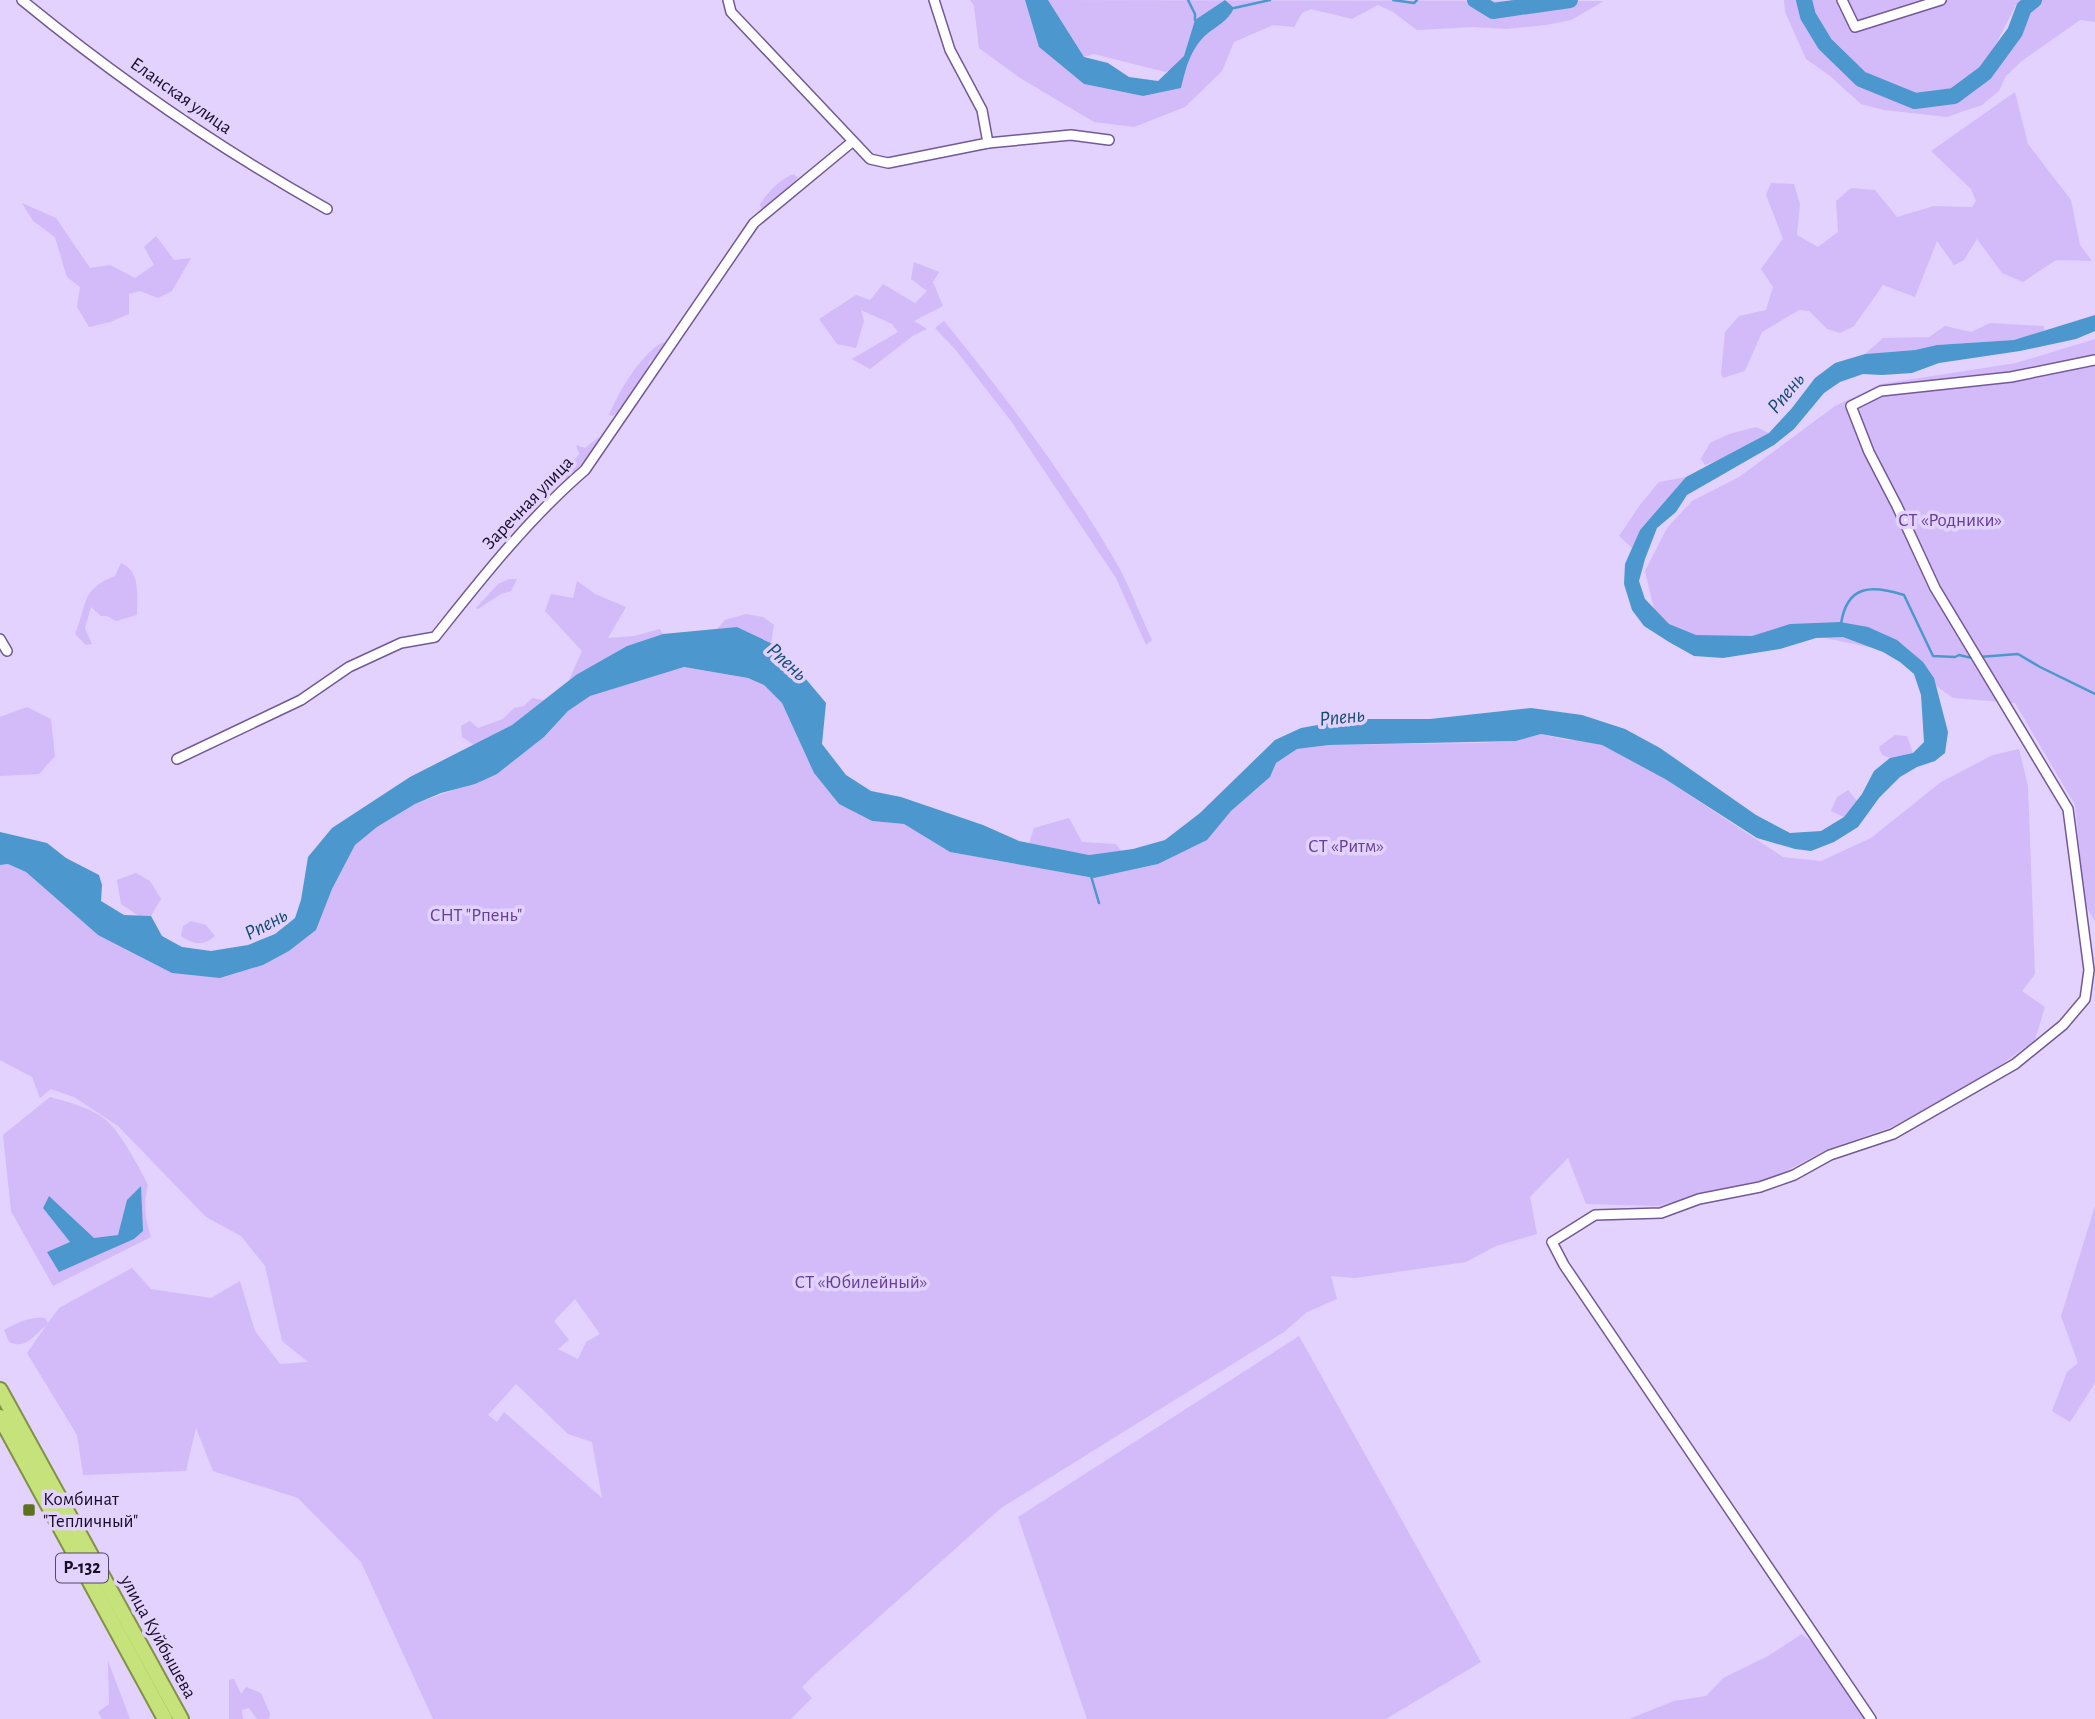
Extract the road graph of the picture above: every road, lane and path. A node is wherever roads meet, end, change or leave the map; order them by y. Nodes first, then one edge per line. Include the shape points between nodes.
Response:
1 (22, 0) edge
2 (728, 0) edge
3 (934, 0) edge
4 (1842, 0) edge
5 (1941, 0) edge
6 (1109, 140) dead end
7 (852, 142) junction
8 (988, 143) junction
9 (327, 209) dead end
10 (2095, 360) edge
11 (0, 639) edge
12 (7, 651) dead end
13 (177, 759) dead end
14 (0, 1391) edge
15 (0, 1417) edge
16 (165, 1719) edge
17 (181, 1719) edge
18 (1871, 1719) edge

1 - 9 street, Еланская улица via 215,141
2 - 7 street via 731,12
3 - 8 street via 950,50 982,110
4 - 5 street via 1855,27
6 - 8 street via 1071,135
7 - 8 street via 870,159 888,163
7 - 13 street, Заречная улица via 754,223 585,470 501,554 435,637 401,643 349,667 301,701
10 - 18 street via 2011,377 1881,391 1851,406 1935,588 2068,809 2090,970 2085,999 2063,1025 2015,1064 1894,1134 1830,1154 1794,1175 1760,1187 1699,1199 1661,1213 1595,1215 1552,1242 1563,1265
11 - 12 street
14 - 17 highway, улица Куйбышева / Р-132
15 - 16 highway, улица Куйбышева / Р-132

